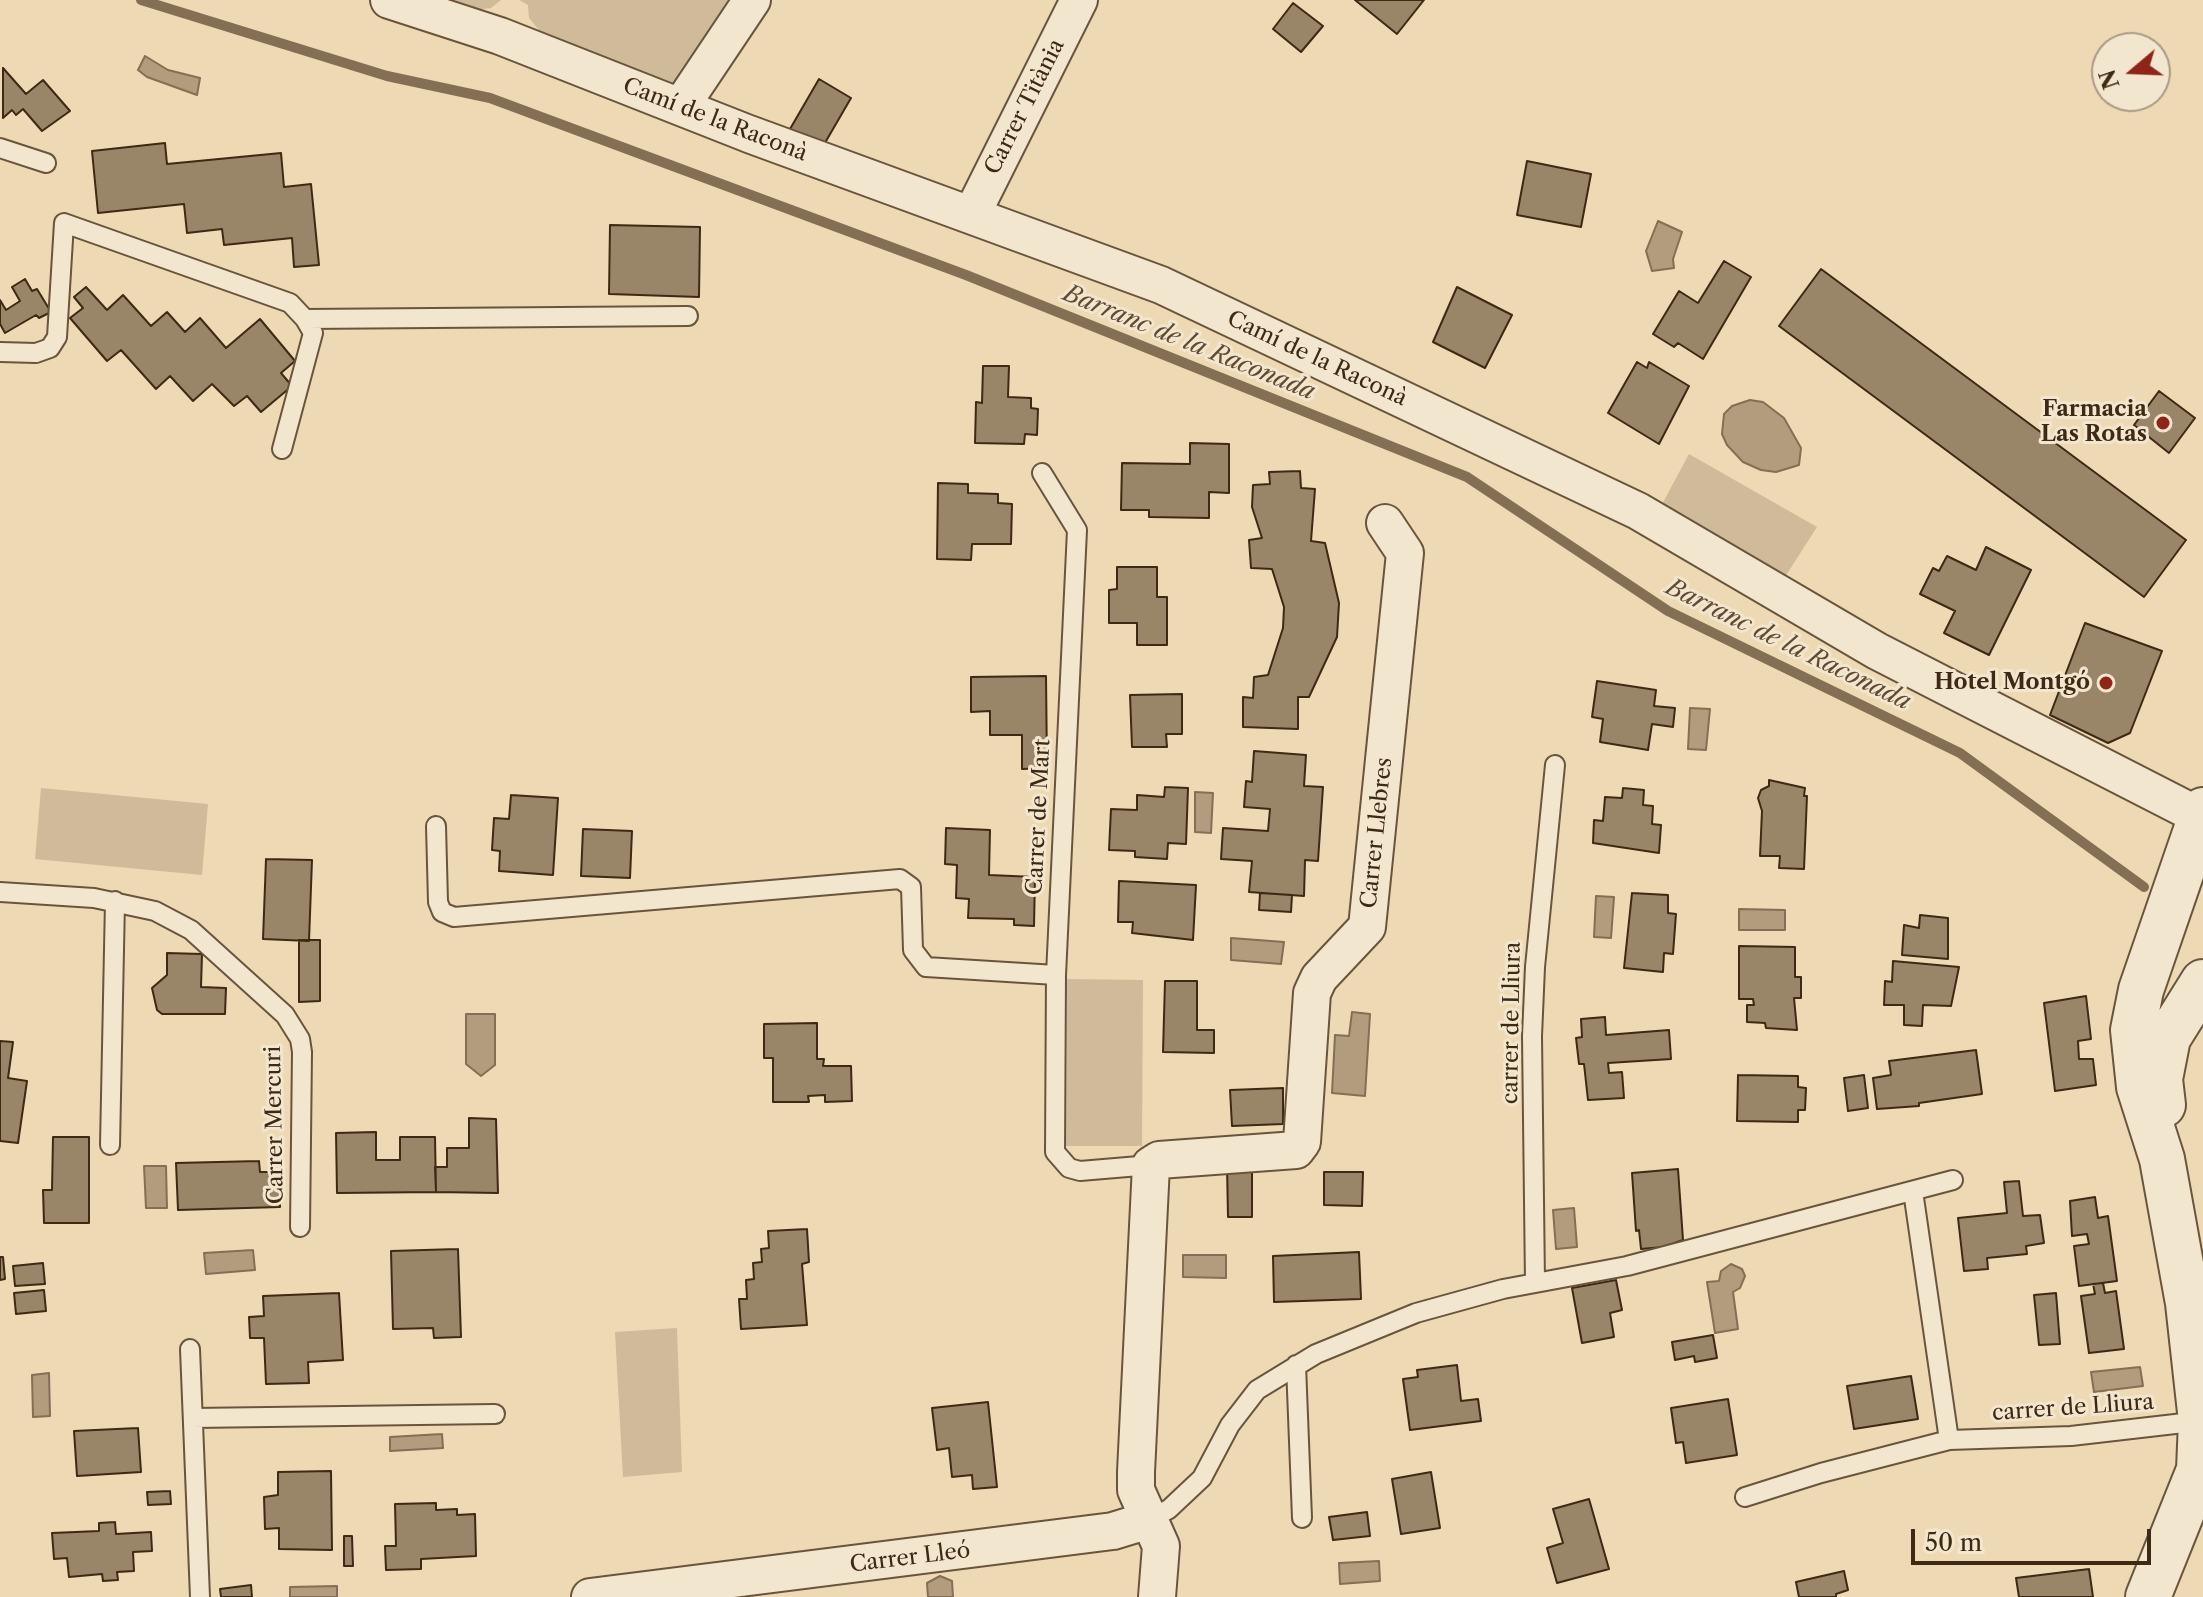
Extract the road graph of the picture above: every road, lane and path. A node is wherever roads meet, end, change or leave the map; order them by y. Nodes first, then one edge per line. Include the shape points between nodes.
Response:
1 (389, 0) edge
2 (752, 0) edge
3 (1079, 0) edge
4 (681, 106) junction
5 (0, 148) edge
6 (46, 163) dead end
7 (972, 214) junction
8 (688, 316) dead end
9 (305, 319) junction
10 (0, 352) edge
11 (282, 449) dead end
12 (1042, 473) dead end
13 (1385, 523) dead end
14 (1555, 765) dead end
15 (2202, 814) edge
16 (436, 826) dead end
17 (0, 892) edge
18 (115, 901) junction
19 (1056, 975) junction
20 (2203, 982) edge
21 (110, 1145) dead end
22 (2162, 1159) junction
23 (1151, 1165) junction
24 (1953, 1180) dead end
25 (1913, 1191) junction
26 (300, 1227) dead end
27 (1535, 1283) junction
28 (2196, 1304) edge
29 (190, 1349) dead end
30 (1296, 1365) junction
31 (495, 1414) dead end
32 (193, 1418) junction
33 (2201, 1421) edge
34 (1949, 1440) junction
35 (1745, 1497) dead end
36 (1302, 1518) dead end
37 (1149, 1520) junction
38 (200, 1597) edge
39 (590, 1597) edge
40 (1157, 1597) edge
41 (2148, 1597) edge

1 - 4 street, Camí de la Raconà via 500,36
2 - 4 street
3 - 7 street, Carrer Titània
4 - 7 street, Camí de la Raconà
5 - 6 lane
7 - 15 street, Camí de la Raconà via 1161,285 1638,511 1877,651
8 - 9 lane
9 - 10 lane via 290,303 64,223 57,337 50,348 36,353
9 - 11 lane via 313,333
12 - 19 lane, Carrer de Mart via 1077,530
13 - 23 street, Carrer Llebres via 1405,553 1367,927 1319,978 1312,993 1302,1142 1296,1150 1159,1160
14 - 27 lane, carrer de Lliura via 1533,1008
15 - 22 street via 2141,990 2133,1030 2139,1087
16 - 19 lane via 438,902 442,912 454,917 900,879 911,887 913,950 926,967
17 - 18 lane, Carrer Mercuri
18 - 21 lane
18 - 26 lane, Carrer Mercuri via 155,911 191,930 293,1026 302,1052
19 - 23 lane, Carrer de Mart via 1055,1152 1069,1168
20 - 22 street via 2163,1052
22 - 28 street
23 - 37 street via 1136,1472 1136,1490
24 - 25 lane
25 - 27 lane via 1627,1266
25 - 34 lane
27 - 30 lane via 1416,1313
28 - 33 street
29 - 32 lane
30 - 36 lane
30 - 37 lane via 1257,1390 1230,1425 1202,1478
31 - 32 lane
32 - 38 lane
33 - 34 lane, carrer de Lliura via 2071,1436
33 - 41 street via 2199,1470
34 - 35 lane, carrer de Lliura
37 - 39 street, Carrer Lleó via 1099,1534
37 - 40 street via 1161,1546

